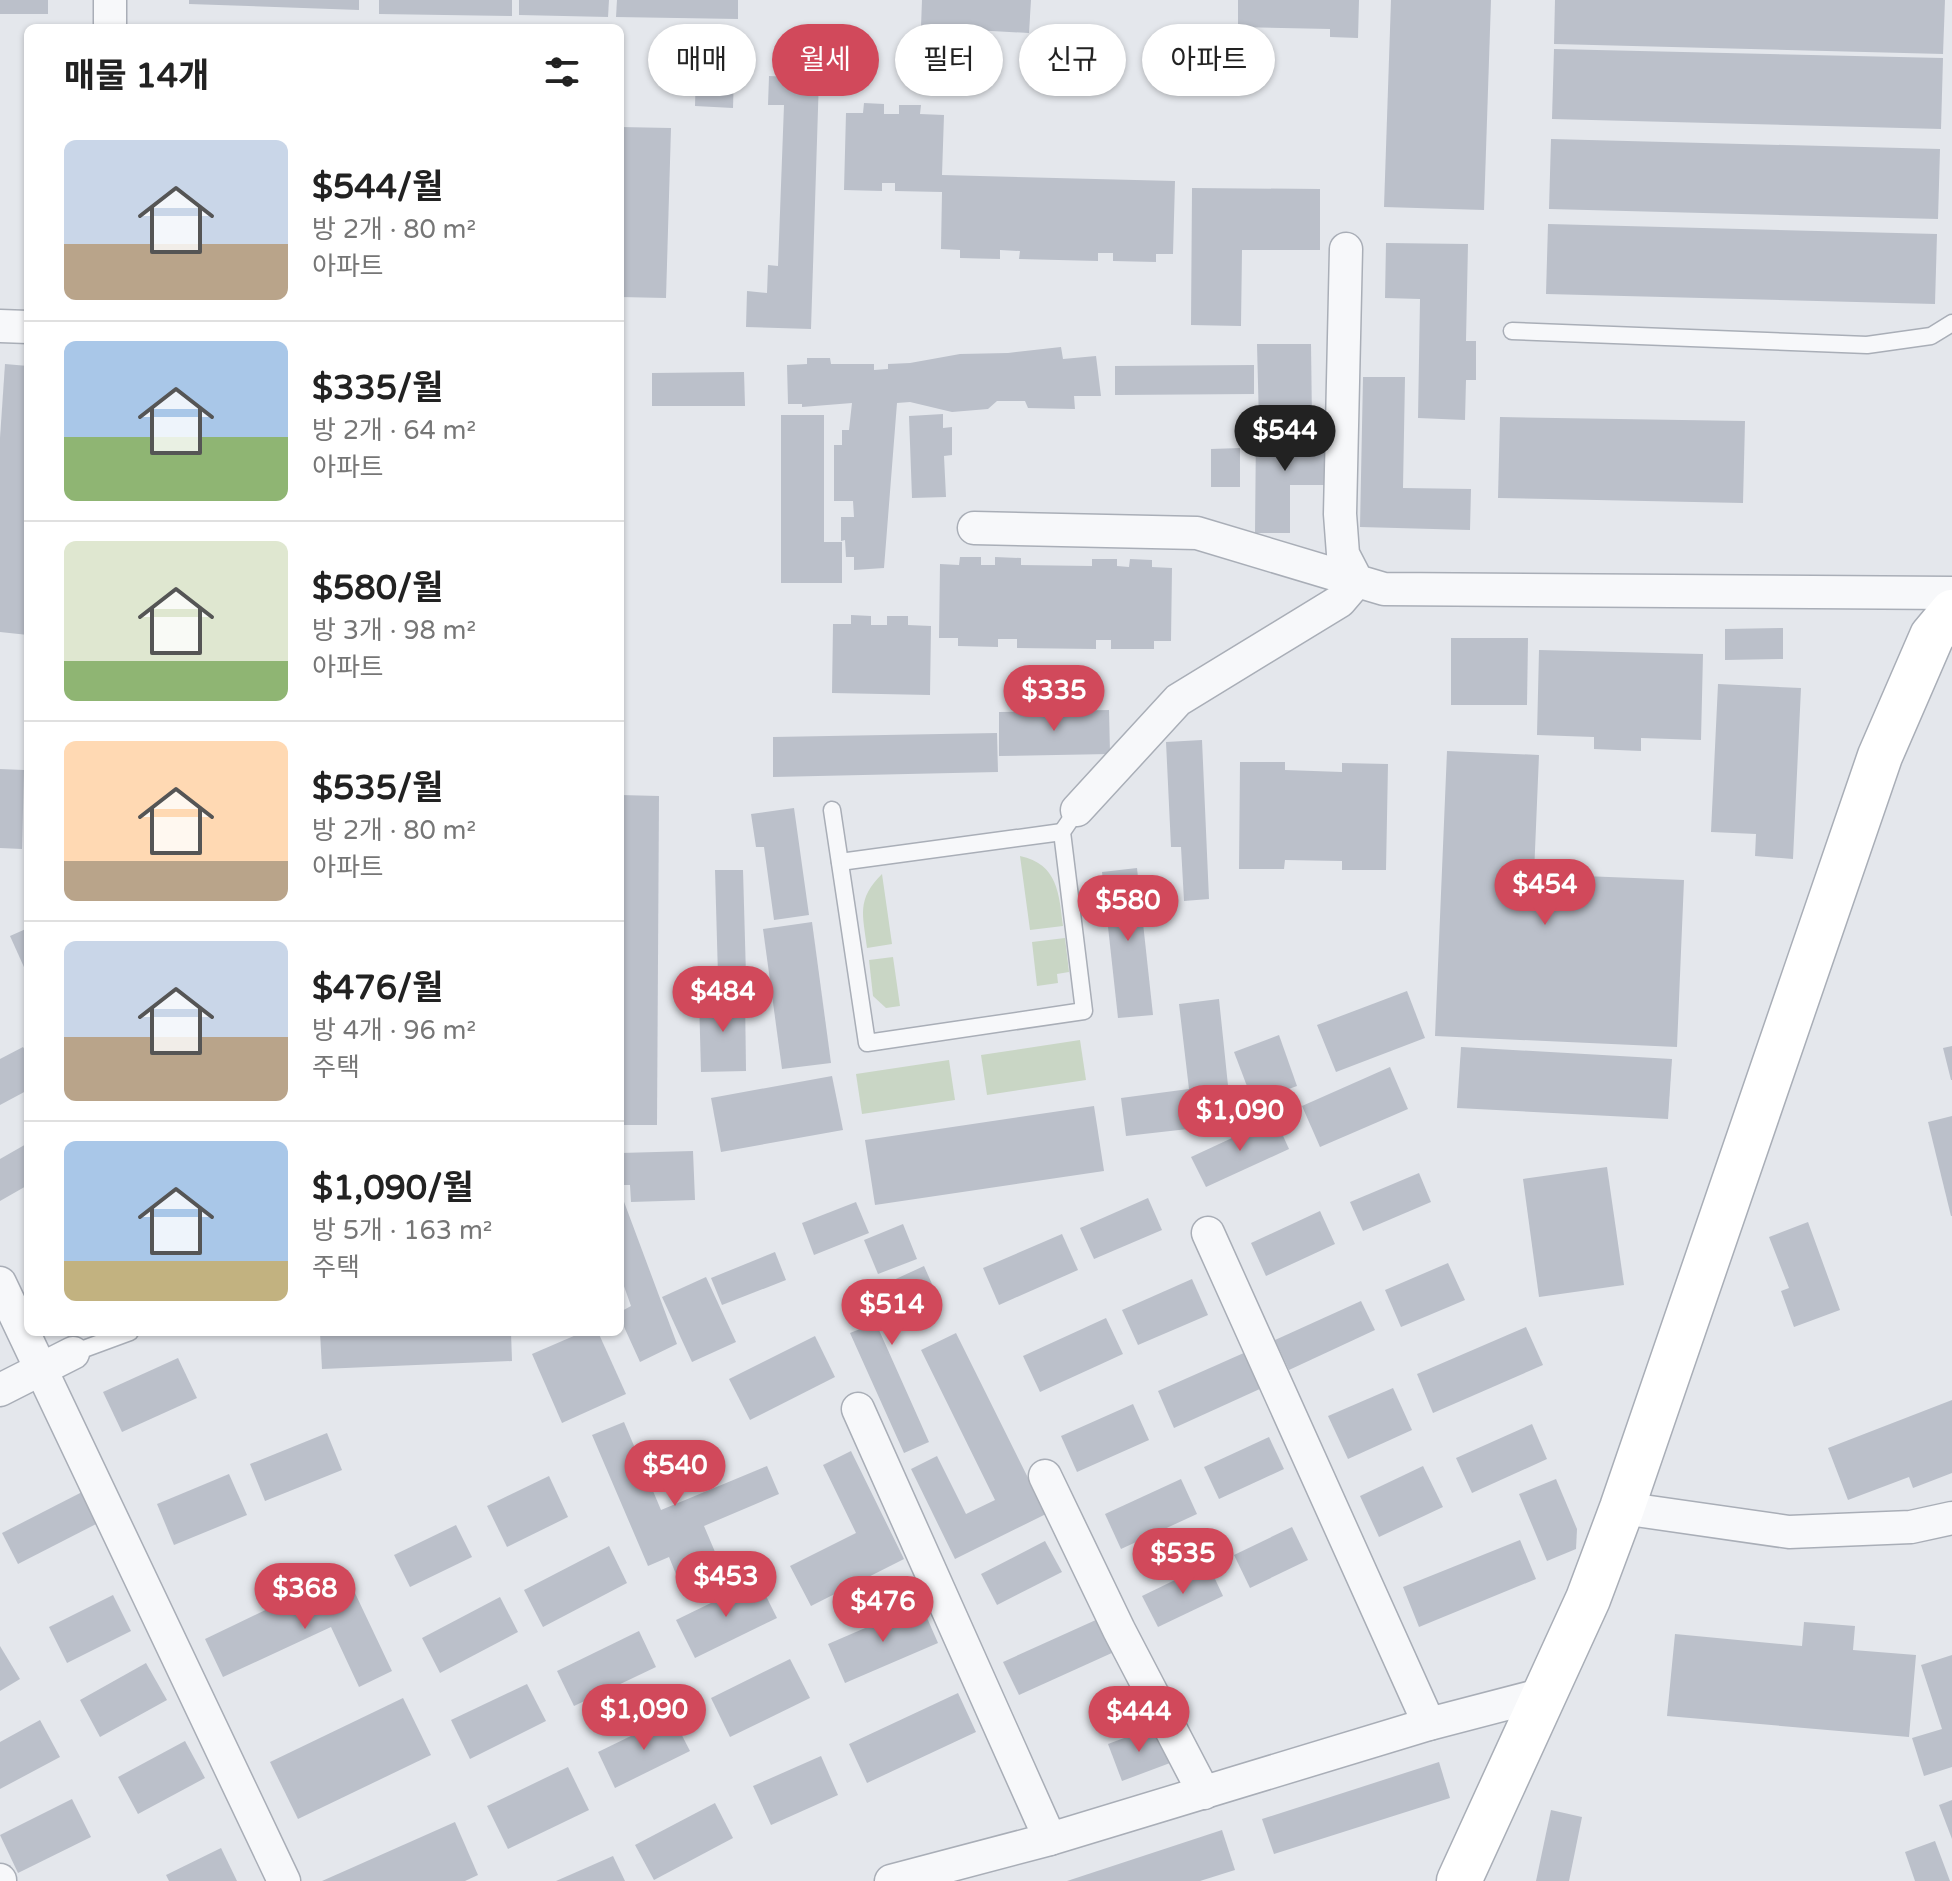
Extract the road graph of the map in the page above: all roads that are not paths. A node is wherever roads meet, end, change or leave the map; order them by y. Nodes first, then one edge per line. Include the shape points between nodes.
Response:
1 (110, 0) edge
2 (110, 24) edge
3 (1346, 249) dead end
4 (1952, 323) edge
5 (0, 326) edge
6 (24, 327) edge
7 (1512, 331) dead end
8 (974, 528) dead end
9 (1357, 581) junction
10 (1952, 593) edge
11 (1952, 612) edge
12 (832, 810) dead end
13 (1070, 821) junction
14 (840, 862) junction
15 (1208, 1233) dead end
16 (0, 1283) edge
17 (24, 1334) edge
18 (25, 1336) edge
19 (119, 1336) edge
20 (73, 1353) joint
21 (41, 1370) junction
22 (0, 1390) edge
23 (858, 1409) dead end
24 (1045, 1476) dead end
25 (1622, 1508) junction
26 (1952, 1518) edge
27 (1544, 1694) junction
28 (1429, 1724) junction
29 (1204, 1793) junction
30 (1050, 1839) junction
31 (284, 1881) edge
32 (891, 1881) edge
33 (1459, 1881) edge

1 - 2 street
3 - 9 street via 1340,514 1343,554
4 - 7 lane via 1931,336 1867,345
5 - 6 street
8 - 9 street via 1197,533
9 - 10 street via 1384,589
9 - 13 street via 1340,601 1178,700
11 - 25 street via 1932,636 1880,756
12 - 14 lane
13 - 14 lane
13 - 14 lane via 1084,1011 867,1043
15 - 28 street
16 - 17 street
18 - 21 street
19 - 20 lane
20 - 21 street
21 - 22 street
21 - 31 street
23 - 30 street
24 - 29 street
25 - 26 street via 1789,1532 1911,1527
25 - 27 street
27 - 28 street
27 - 33 street
28 - 29 street
29 - 30 street
30 - 32 street

